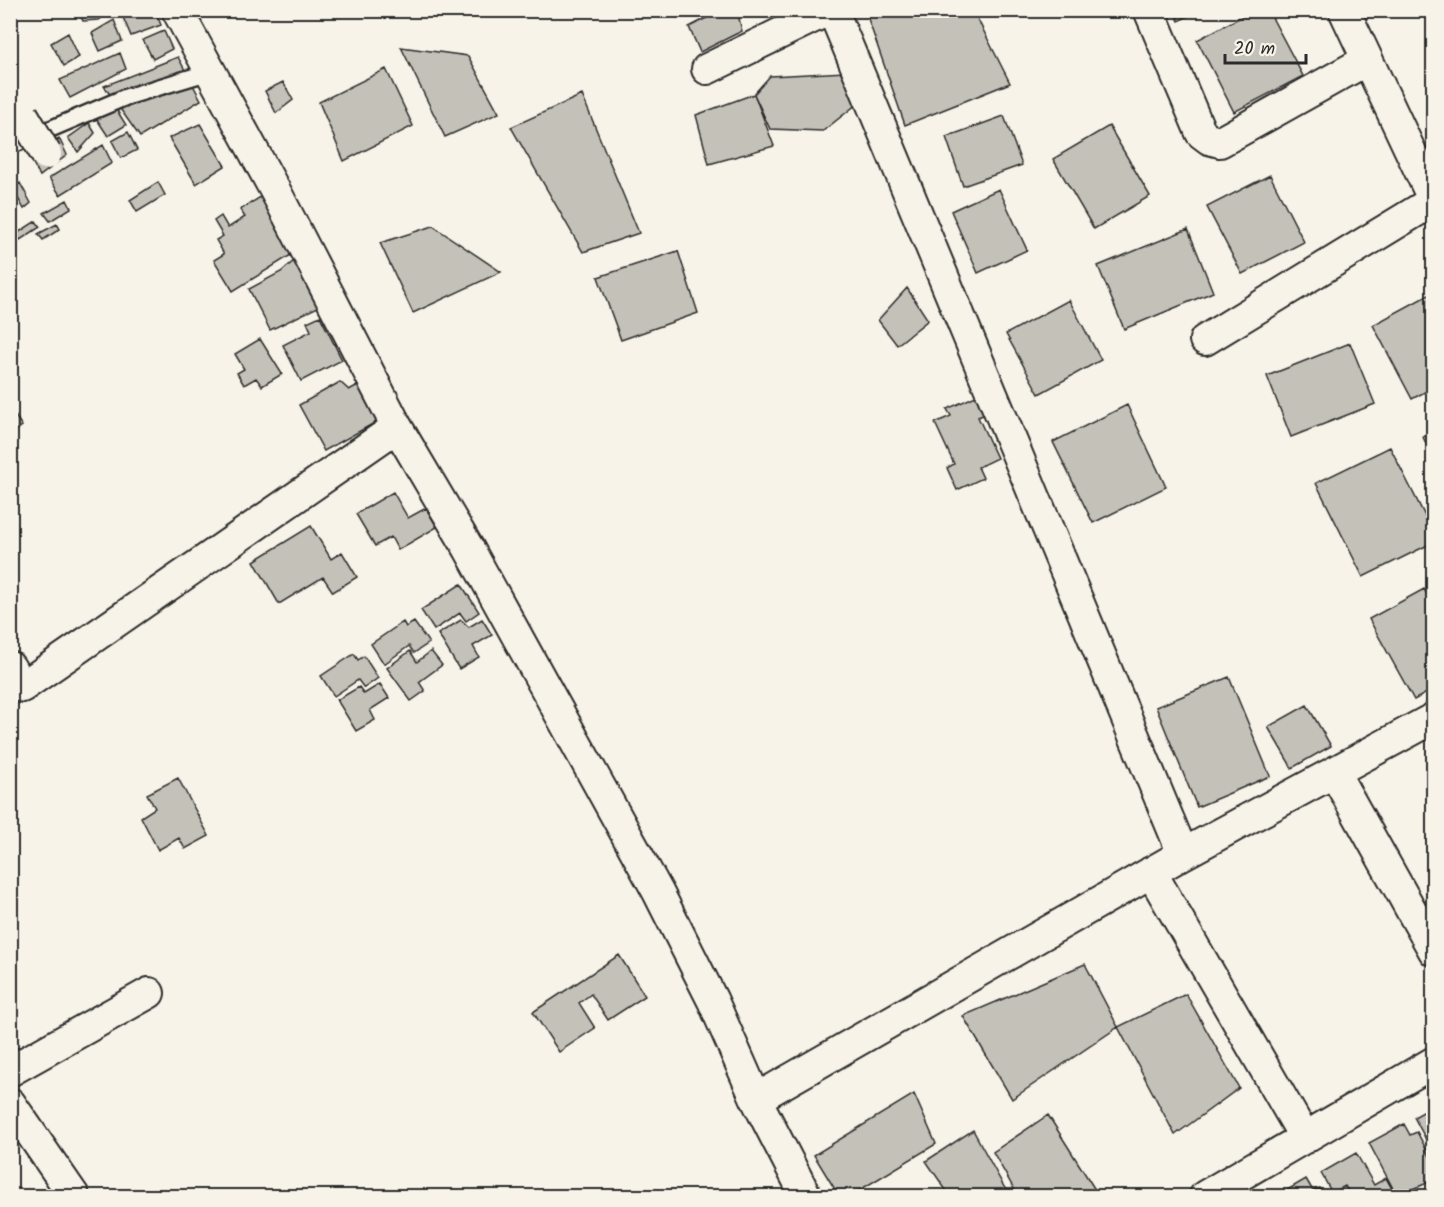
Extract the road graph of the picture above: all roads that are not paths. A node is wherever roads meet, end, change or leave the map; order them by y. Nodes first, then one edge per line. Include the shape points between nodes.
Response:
1 (177, 10) edge
2 (1149, 10) edge
3 (1344, 10) edge
4 (1367, 60) junction
5 (707, 69) dead end
6 (209, 72) junction
7 (23, 115) dead end
8 (10, 146) edge
9 (46, 154) dead end
10 (1433, 201) edge
11 (1205, 340) dead end
12 (397, 427) junction
13 (10, 668) edge
14 (1434, 718) edge
15 (1335, 774) junction
16 (1183, 854) junction
17 (1151, 872) junction
18 (1434, 951) edge
19 (149, 993) dead end
20 (1434, 1062) edge
21 (10, 1071) edge
22 (756, 1099) junction
23 (10, 1103) edge
24 (1305, 1138) junction
25 (74, 1197) edge
26 (806, 1197) edge
27 (1205, 1197) edge

1 - 6 street
2 - 4 street via 1201,133 1220,142
3 - 4 street
4 - 10 street
5 - 16 street via 820,14 836,18
6 - 8 lane via 126,97
6 - 12 street
7 - 9 street, bridge
10 - 11 street
12 - 13 street via 22,687
12 - 22 street via 470,549 658,892 713,1001
14 - 15 street
15 - 16 street
15 - 18 street
16 - 17 street
17 - 22 street
17 - 24 street
19 - 21 street
20 - 24 street
22 - 26 street
23 - 25 street
24 - 27 street

